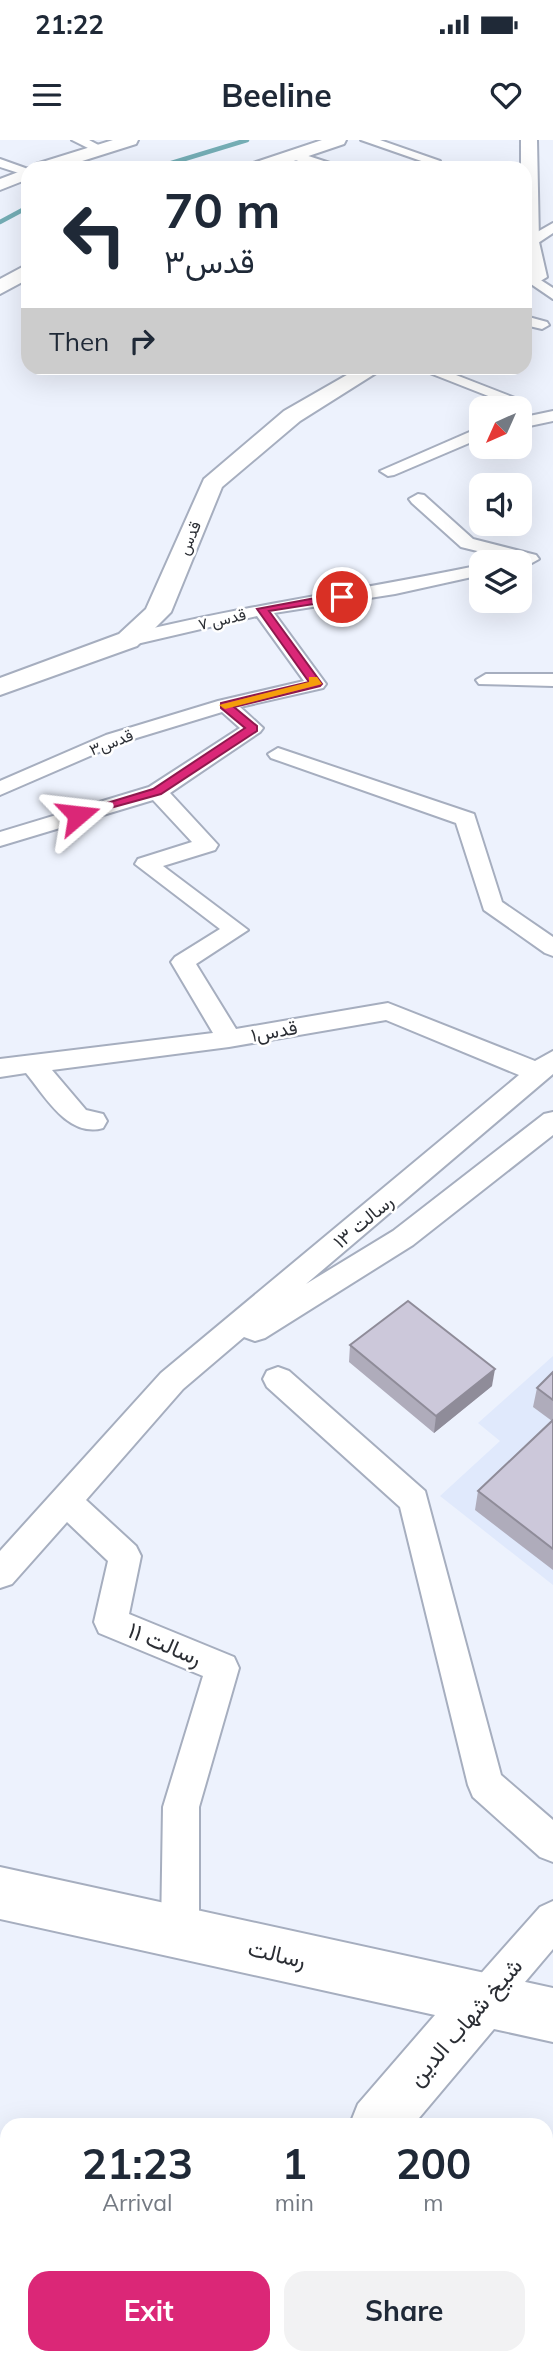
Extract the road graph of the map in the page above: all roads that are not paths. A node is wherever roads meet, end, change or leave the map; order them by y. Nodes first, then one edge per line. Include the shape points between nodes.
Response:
1 (78, 140) edge
2 (130, 140) edge
3 (338, 140) edge
4 (367, 140) edge
5 (529, 140) edge
6 (100, 149) junction
7 (293, 155) junction
8 (63, 161) edge
9 (276, 161) edge
10 (311, 161) edge
11 (434, 161) dead end
12 (529, 161) edge
13 (0, 163) edge
14 (21, 168) edge
15 (21, 176) edge
16 (0, 186) edge
17 (553, 227) edge
18 (532, 243) edge
19 (21, 274) edge
20 (532, 279) edge
21 (0, 288) edge
22 (553, 295) edge
23 (532, 322) edge
24 (542, 325) dead end
25 (361, 375) edge
26 (444, 375) edge
27 (502, 396) edge
28 (553, 416) edge
29 (532, 421) edge
30 (469, 437) edge
31 (388, 471) dead end
32 (418, 499) dead end
33 (489, 550) edge
34 (553, 552) edge
35 (532, 559) edge
36 (469, 573) edge
37 (262, 609) junction
38 (128, 640) junction
39 (486, 680) dead end
40 (553, 680) edge
41 (0, 687) edge
42 (225, 705) junction
43 (278, 754) dead end
44 (0, 789) edge
45 (157, 792) junction
46 (1, 827) edge
47 (553, 948) edge
48 (229, 1039) junction
49 (32, 1064) junction
50 (545, 1066) edge
51 (0, 1068) edge
52 (94, 1121) dead end
53 (553, 1121) edge
54 (278, 1379) dead end
55 (172, 1381) junction
56 (67, 1502) junction
57 (0, 1573) edge
58 (553, 1844) edge
59 (0, 1893) edge
60 (553, 1920) edge
61 (180, 1932) junction
62 (484, 2000) junction
63 (553, 2015) edge
64 (383, 2118) edge

1 - 6 street
2 - 6 street
3 - 7 street
4 - 11 street
5 - 12 street
6 - 8 street
7 - 9 street
7 - 10 street
13 - 14 street
15 - 16 street
17 - 18 street
19 - 21 street
20 - 22 street
23 - 24 street
25 - 38 street, قدس via 292,416 212,484 158,612
26 - 27 street
28 - 29 street
30 - 31 street
32 - 33 street via 467,543
34 - 35 street
36 - 37 street, قدس ۷
37 - 38 street, قدس ۷
37 - 42 street, قدس۳ via 316,684
38 - 41 street, قدس
39 - 40 street
42 - 44 street, قدس۳ via 113,739
42 - 45 street via 253,728
43 - 47 street via 466,819 492,905
45 - 46 street
45 - 48 street via 207,845 146,864 236,930 183,962
48 - 49 street, قدس۱
48 - 50 street, قدس۱ via 388,1011
49 - 51 street, قدس۱
49 - 52 street via 77,1116
50 - 55 street, رسالت ۱۳
53 - 55 street, رسالت ۱۳ via 403,1238
54 - 58 street via 414,1500 486,1785
55 - 56 street, رسالت ۱۳
56 - 57 street, رسالت ۱۳
56 - 61 street, رسالت ۱۱ via 125,1556 111,1622 222,1668 181,1807
59 - 61 street, رسالت
60 - 62 street, شیخ شهاب الدین
61 - 62 street, رسالت
62 - 63 street, رسالت
62 - 64 street, شیخ شهاب الدین

